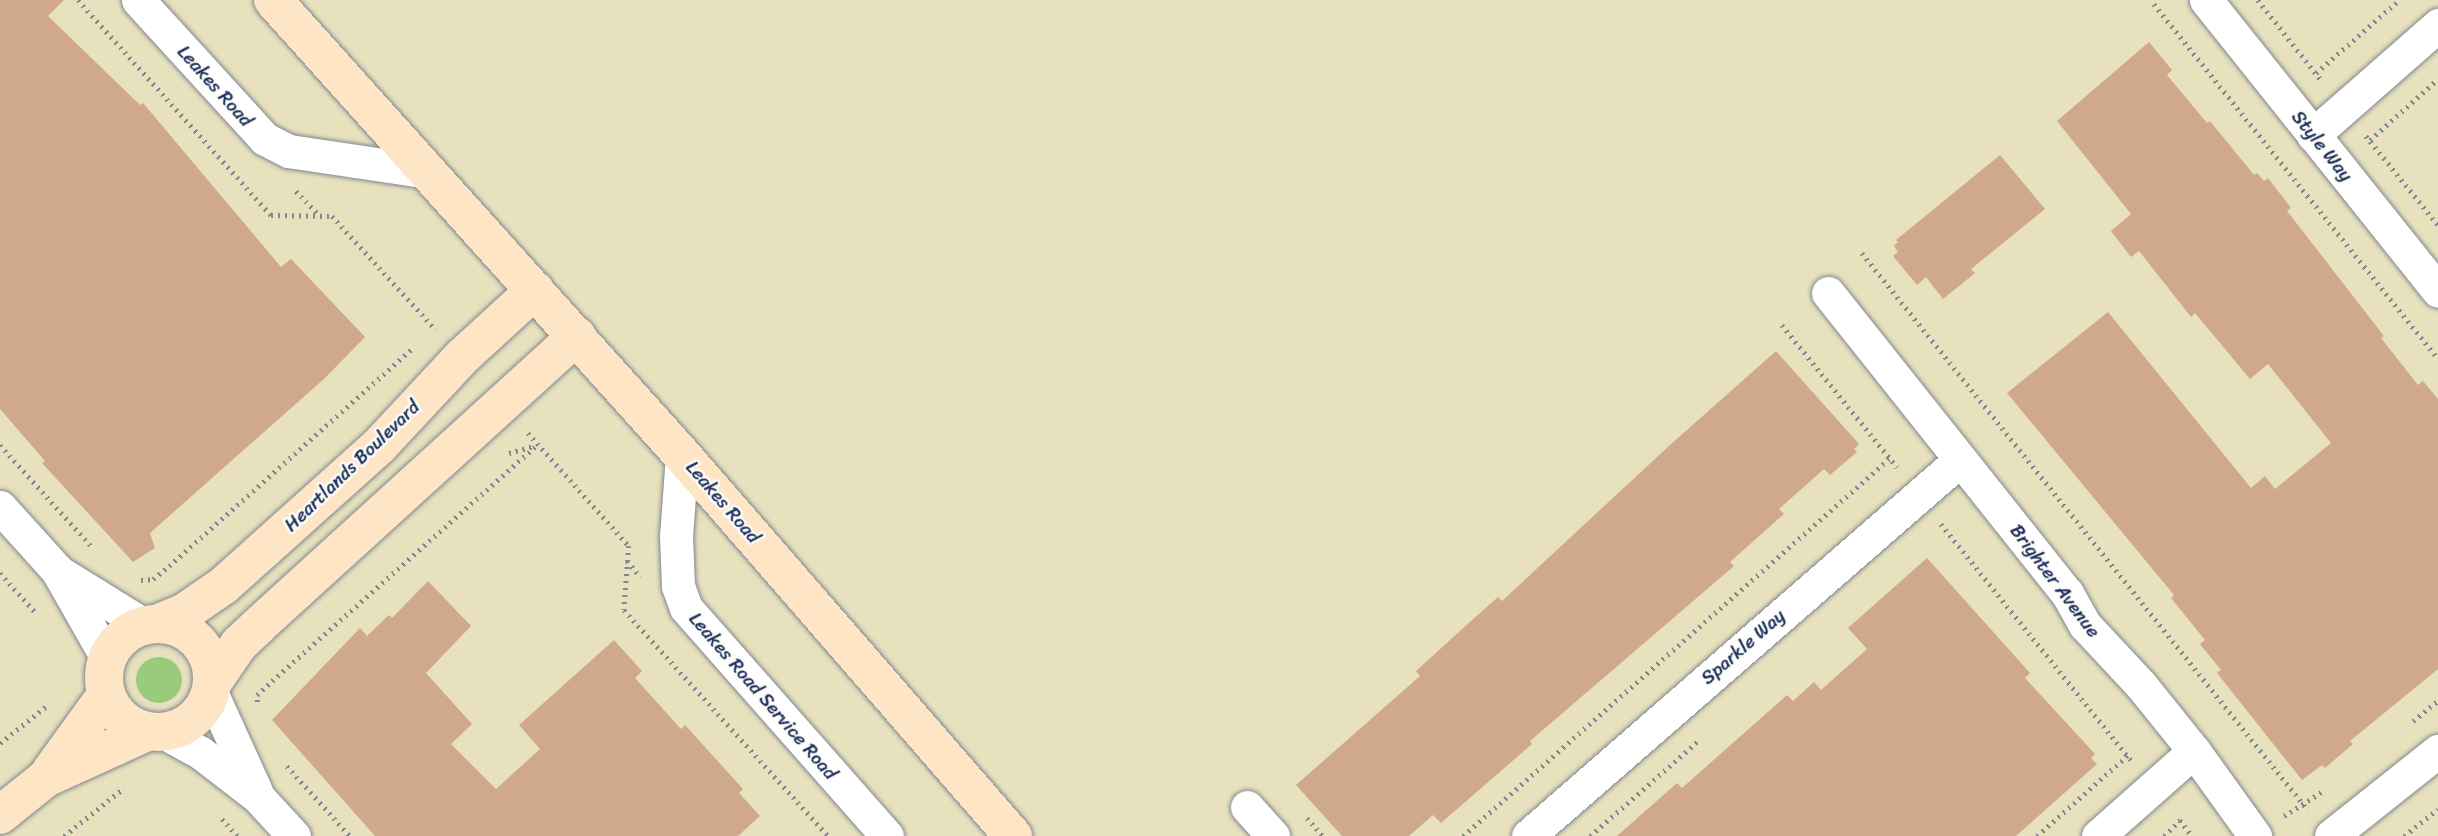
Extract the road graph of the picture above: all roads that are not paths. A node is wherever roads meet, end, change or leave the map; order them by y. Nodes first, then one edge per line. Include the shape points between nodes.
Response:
1 (138, 0) edge
2 (273, 0) edge
3 (2206, 0) edge
4 (2438, 25) edge
5 (2313, 135) junction
6 (429, 172) junction
7 (535, 290) junction
8 (2438, 291) edge
9 (1828, 293) dead end
10 (577, 336) junction
11 (682, 455) junction
12 (1961, 460) junction
13 (0, 507) edge
14 (57, 570) junction
15 (151, 625) junction
16 (107, 658) junction
17 (212, 687) junction
18 (106, 695) junction
19 (156, 732) junction
20 (2194, 751) junction
21 (2438, 751) edge
22 (46, 778) junction
23 (258, 797) junction
24 (1247, 807) dead end
25 (0, 815) edge
26 (2267, 828) edge
27 (2323, 828) edge
28 (294, 836) edge
29 (887, 836) edge
30 (1013, 836) edge
31 (1273, 836) edge
32 (1528, 836) edge
33 (2098, 836) edge

1 - 6 street, Leakes Road via 265,139 289,150
2 - 6 street, Leakes Road
3 - 5 street, Style Way
4 - 5 street
5 - 8 street, Style Way
6 - 7 street, Leakes Road
7 - 10 street, Leakes Road
7 - 15 street, Heartlands Boulevard via 462,357 379,446 223,586 185,612
9 - 12 street, Brighter Avenue
10 - 11 street, Leakes Road
10 - 17 street via 239,644
11 - 29 street, Leakes Road Service Road via 676,536 678,586 686,608
11 - 30 street, Leakes Road
12 - 20 street, Brighter Avenue via 2067,593 2085,625
12 - 32 street, Sparkle Way
13 - 14 street
14 - 15 street
14 - 16 street
15 - 16 street via 125,635
15 - 17 street via 179,628 197,640 210,659
16 - 18 street
17 - 19 street via 197,717 182,727
17 - 23 street
18 - 19 street via 129,725
18 - 22 street
19 - 22 street
19 - 23 street via 201,753
20 - 26 street, Brighter Avenue
20 - 33 street
21 - 27 street
22 - 25 street
23 - 28 street
24 - 31 street

